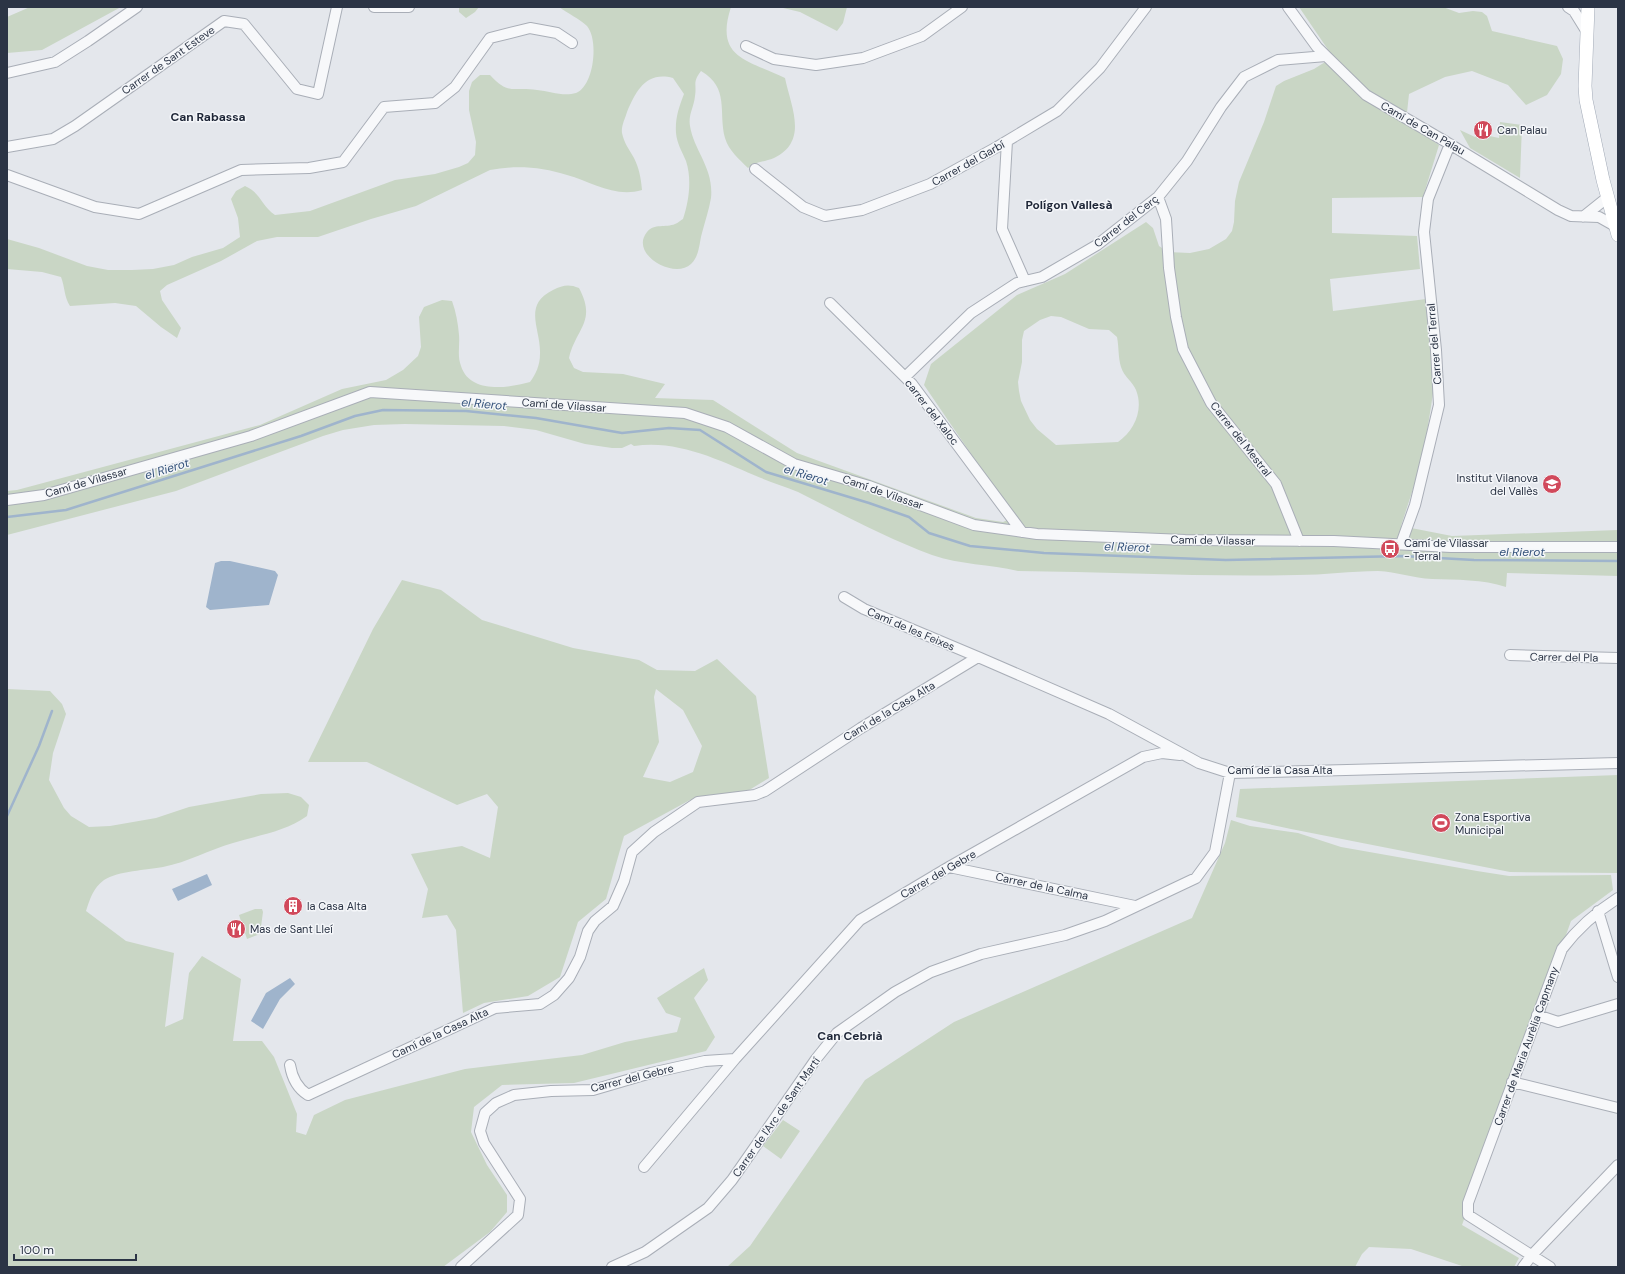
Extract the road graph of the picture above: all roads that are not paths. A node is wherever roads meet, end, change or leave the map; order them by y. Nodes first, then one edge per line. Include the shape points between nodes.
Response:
1 (137, 7) edge
2 (337, 7) edge
3 (374, 7) edge
4 (409, 7) edge
5 (962, 7) edge
6 (1146, 7) edge
7 (1288, 7) edge
8 (1588, 7) edge
9 (1571, 9) edge
10 (1587, 32) junction
11 (572, 43) dead end
12 (746, 46) dead end
13 (1326, 56) junction
14 (7, 73) edge
15 (1007, 141) junction
16 (1450, 144) junction
17 (7, 147) edge
18 (755, 169) dead end
19 (7, 175) edge
20 (1158, 197) junction
21 (1608, 197) junction
22 (1583, 217) junction
23 (1617, 231) edge
24 (1025, 281) junction
25 (830, 303) dead end
26 (905, 377) junction
27 (7, 500) edge
28 (1022, 532) junction
29 (1299, 541) junction
30 (1401, 544) junction
31 (1618, 547) edge
32 (844, 598) dead end
33 (1510, 655) dead end
34 (978, 657) junction
35 (1618, 658) edge
36 (1184, 755) junction
37 (1618, 763) edge
38 (1230, 773) junction
39 (949, 866) junction
40 (1618, 898) edge
41 (1135, 906) junction
42 (1598, 911) junction
43 (1618, 977) edge
44 (1618, 1004) edge
45 (1537, 1016) junction
46 (735, 1059) junction
47 (290, 1066) dead end
48 (1512, 1082) junction
49 (1618, 1108) edge
50 (1618, 1165) edge
51 (644, 1167) dead end
52 (1532, 1255) junction
53 (462, 1267) edge
54 (612, 1267) edge
55 (1523, 1267) edge
56 (1550, 1267) edge

1 - 14 street via 55,62
2 - 17 street, Carrer de Sant Esteve via 318,94 297,90 244,24 224,21 53,139
3 - 4 street
5 - 12 street via 922,36 863,58 816,65 774,59
6 - 15 street, Carrer del Garbí via 1100,68 1056,110
7 - 13 street, Camí de Can Palau via 1316,47
8 - 9 street via 1580,12
8 - 10 main road
9 - 10 street
10 - 21 main road via 1586,100
11 - 19 street via 557,32 530,28 490,38 455,87 435,103 384,107 343,162 309,168 241,170 139,214 95,206
13 - 16 street, Camí de Can Palau via 1366,95
13 - 20 street, Carrer del Cerç via 1278,60 1244,77 1221,107 1187,161
15 - 18 street, Carrer del Garbí via 930,184 862,210 824,216 803,207
15 - 24 street via 1002,229
16 - 22 street, Camí de Can Palau via 1558,210 1571,216
16 - 30 street, Carrer del Terral via 1428,199 1424,232 1439,405 1415,505
20 - 24 street, Carrer del Cerç via 1097,246 1042,277
20 - 29 street, Carrer del Mestral via 1166,219 1171,282 1183,349 1211,403 1276,484
21 - 22 street
21 - 23 main road
22 - 23 street, Camí de Can Palau via 1599,217
24 - 26 street, Carrer del Cerç via 1017,283 971,314
25 - 26 street, carrer del Xaloc
26 - 28 street, carrer del Xaloc
27 - 28 street, Camí de Vilassar via 44,495 251,436 370,392 686,414 727,427 794,464 869,486 974,525
28 - 29 street, Camí de Vilassar via 1185,540
29 - 30 street, Camí de Vilassar
30 - 31 street, Camí de Vilassar via 1450,547
32 - 34 street, Camí de les Feixes via 864,609
33 - 35 street, Carrer del Pla
34 - 36 street, Camí de la Casa Alta via 1109,714
34 - 47 street, Camí de la Casa Alta via 854,732 765,791 755,795 698,802 654,832 632,852 624,881 613,906 595,921 588,931 580,957 569,978 547,1001 540,1004 495,1008 308,1095 298,1087
36 - 38 street, Camí de la Casa Alta via 1199,764
36 - 39 street, Carrer del Gebre via 1162,753 1142,757
37 - 38 street, Camí de la Casa Alta
38 - 41 street, Carrer de l'Arc de Sant Martí via 1215,852 1205,868 1196,878
39 - 41 street, Carrer de la Calma
39 - 46 street, Carrer del Gebre via 860,920
40 - 42 street, Carrer de Maria Aurèlia Capmany
41 - 54 street, Carrer de l'Arc de Sant Martí via 1105,921 1065,935 981,954 931,972 895,992 837,1034 816,1059 732,1180 708,1208 646,1252
42 - 43 street
42 - 45 street, Carrer de Maria Aurèlia Capmany via 1574,932 1562,949
44 - 45 street via 1558,1022
45 - 48 street, Carrer de Maria Aurèlia Capmany
46 - 51 street, Carrer del Gebre
46 - 53 street, Carrer del Gebre via 705,1061 667,1069 593,1090 514,1095 496,1103 485,1113 480,1131 484,1143 520,1199 518,1215
48 - 49 street
48 - 52 street, Carrer de Maria Aurèlia Capmany via 1468,1203 1468,1215
50 - 52 street
52 - 55 street
52 - 56 street

